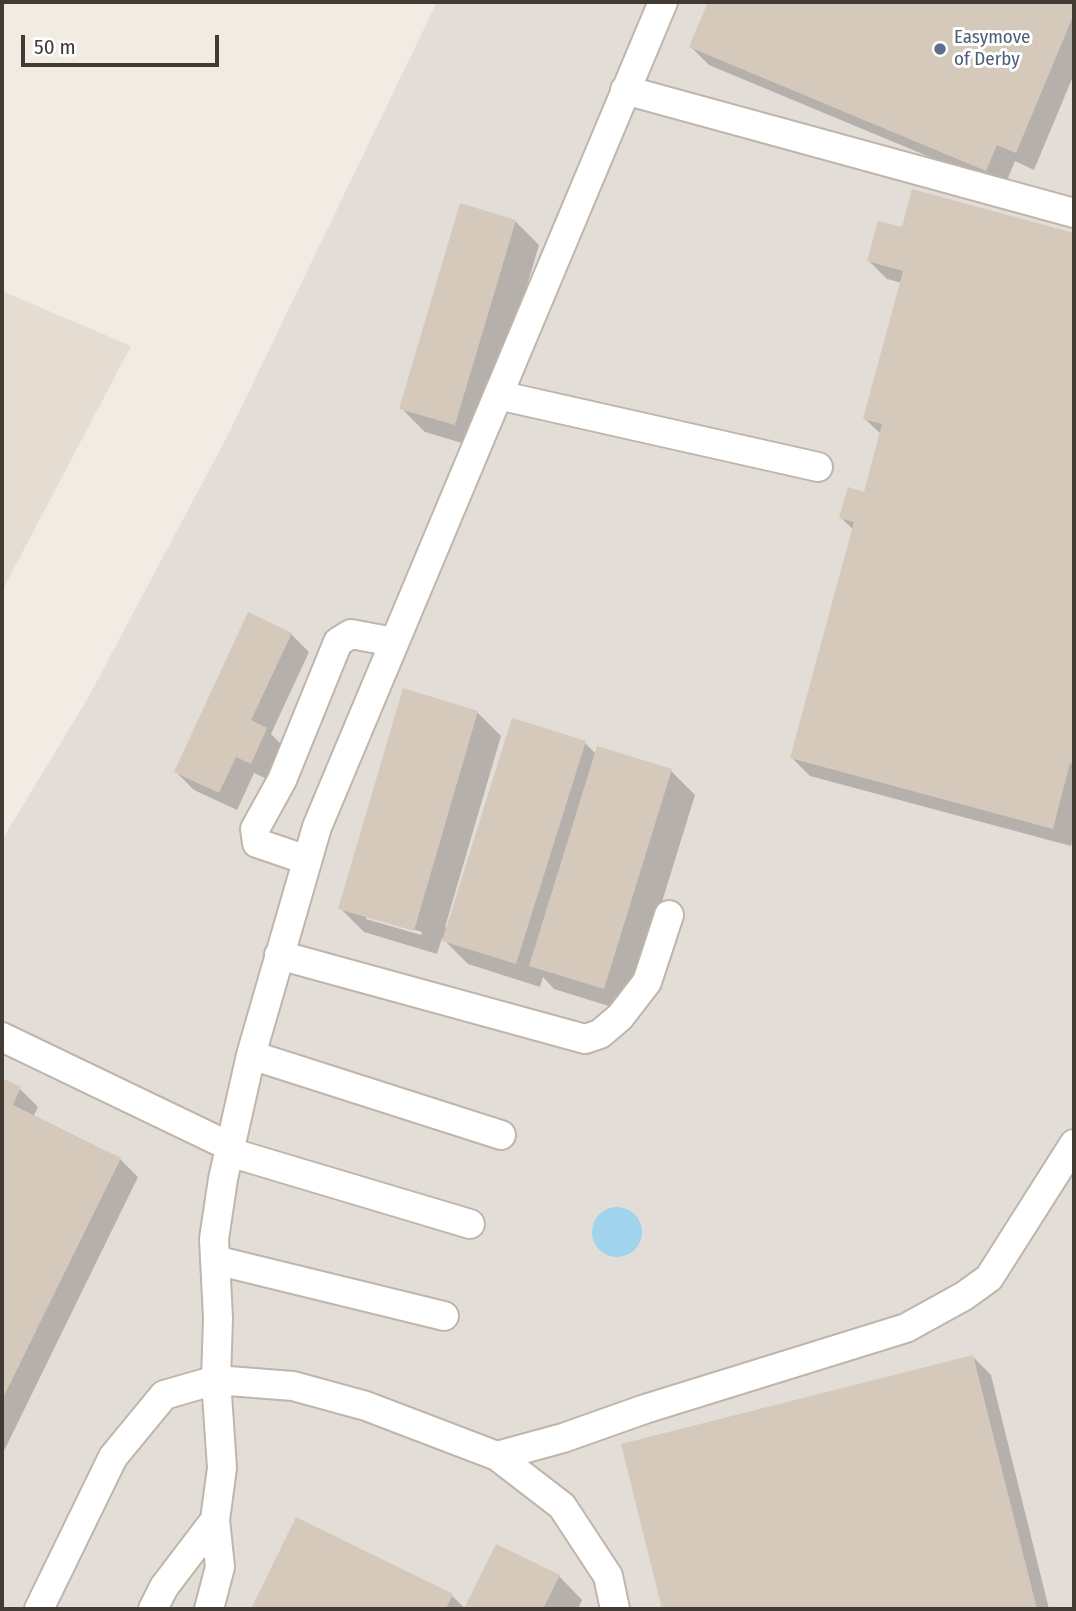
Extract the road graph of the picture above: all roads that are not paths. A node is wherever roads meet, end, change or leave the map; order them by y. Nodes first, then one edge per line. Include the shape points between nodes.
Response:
1 (663, 2) edge
2 (625, 90) junction
3 (1074, 212) edge
4 (498, 395) junction
5 (818, 467) dead end
6 (394, 642) junction
7 (307, 860) junction
8 (669, 915) dead end
9 (279, 955) junction
10 (2, 1037) edge
11 (251, 1055) junction
12 (501, 1135) dead end
13 (1074, 1144) edge
14 (230, 1149) junction
15 (470, 1224) dead end
16 (215, 1260) junction
17 (444, 1316) dead end
18 (216, 1380) junction
19 (496, 1456) junction
20 (215, 1520) junction
21 (39, 1609) edge
22 (153, 1609) edge
23 (209, 1609) edge
24 (615, 1609) edge

1 - 2 lane
2 - 3 lane via 843,159
2 - 4 lane
4 - 5 lane
4 - 6 lane
6 - 7 lane
6 - 7 lane via 351,634 338,642 282,780 255,829 257,843
7 - 9 lane
8 - 9 lane via 647,982 620,1017 600,1034 585,1039
9 - 11 lane
10 - 14 lane
11 - 12 lane
11 - 14 lane
13 - 19 lane via 989,1278 905,1328
14 - 15 lane
14 - 16 lane via 214,1239
16 - 17 lane
16 - 18 lane
18 - 19 lane via 293,1386 366,1406
18 - 20 lane via 222,1468
18 - 21 lane via 164,1395 113,1457
19 - 24 lane via 562,1507 608,1576
20 - 22 lane via 164,1587
20 - 23 lane via 220,1567

